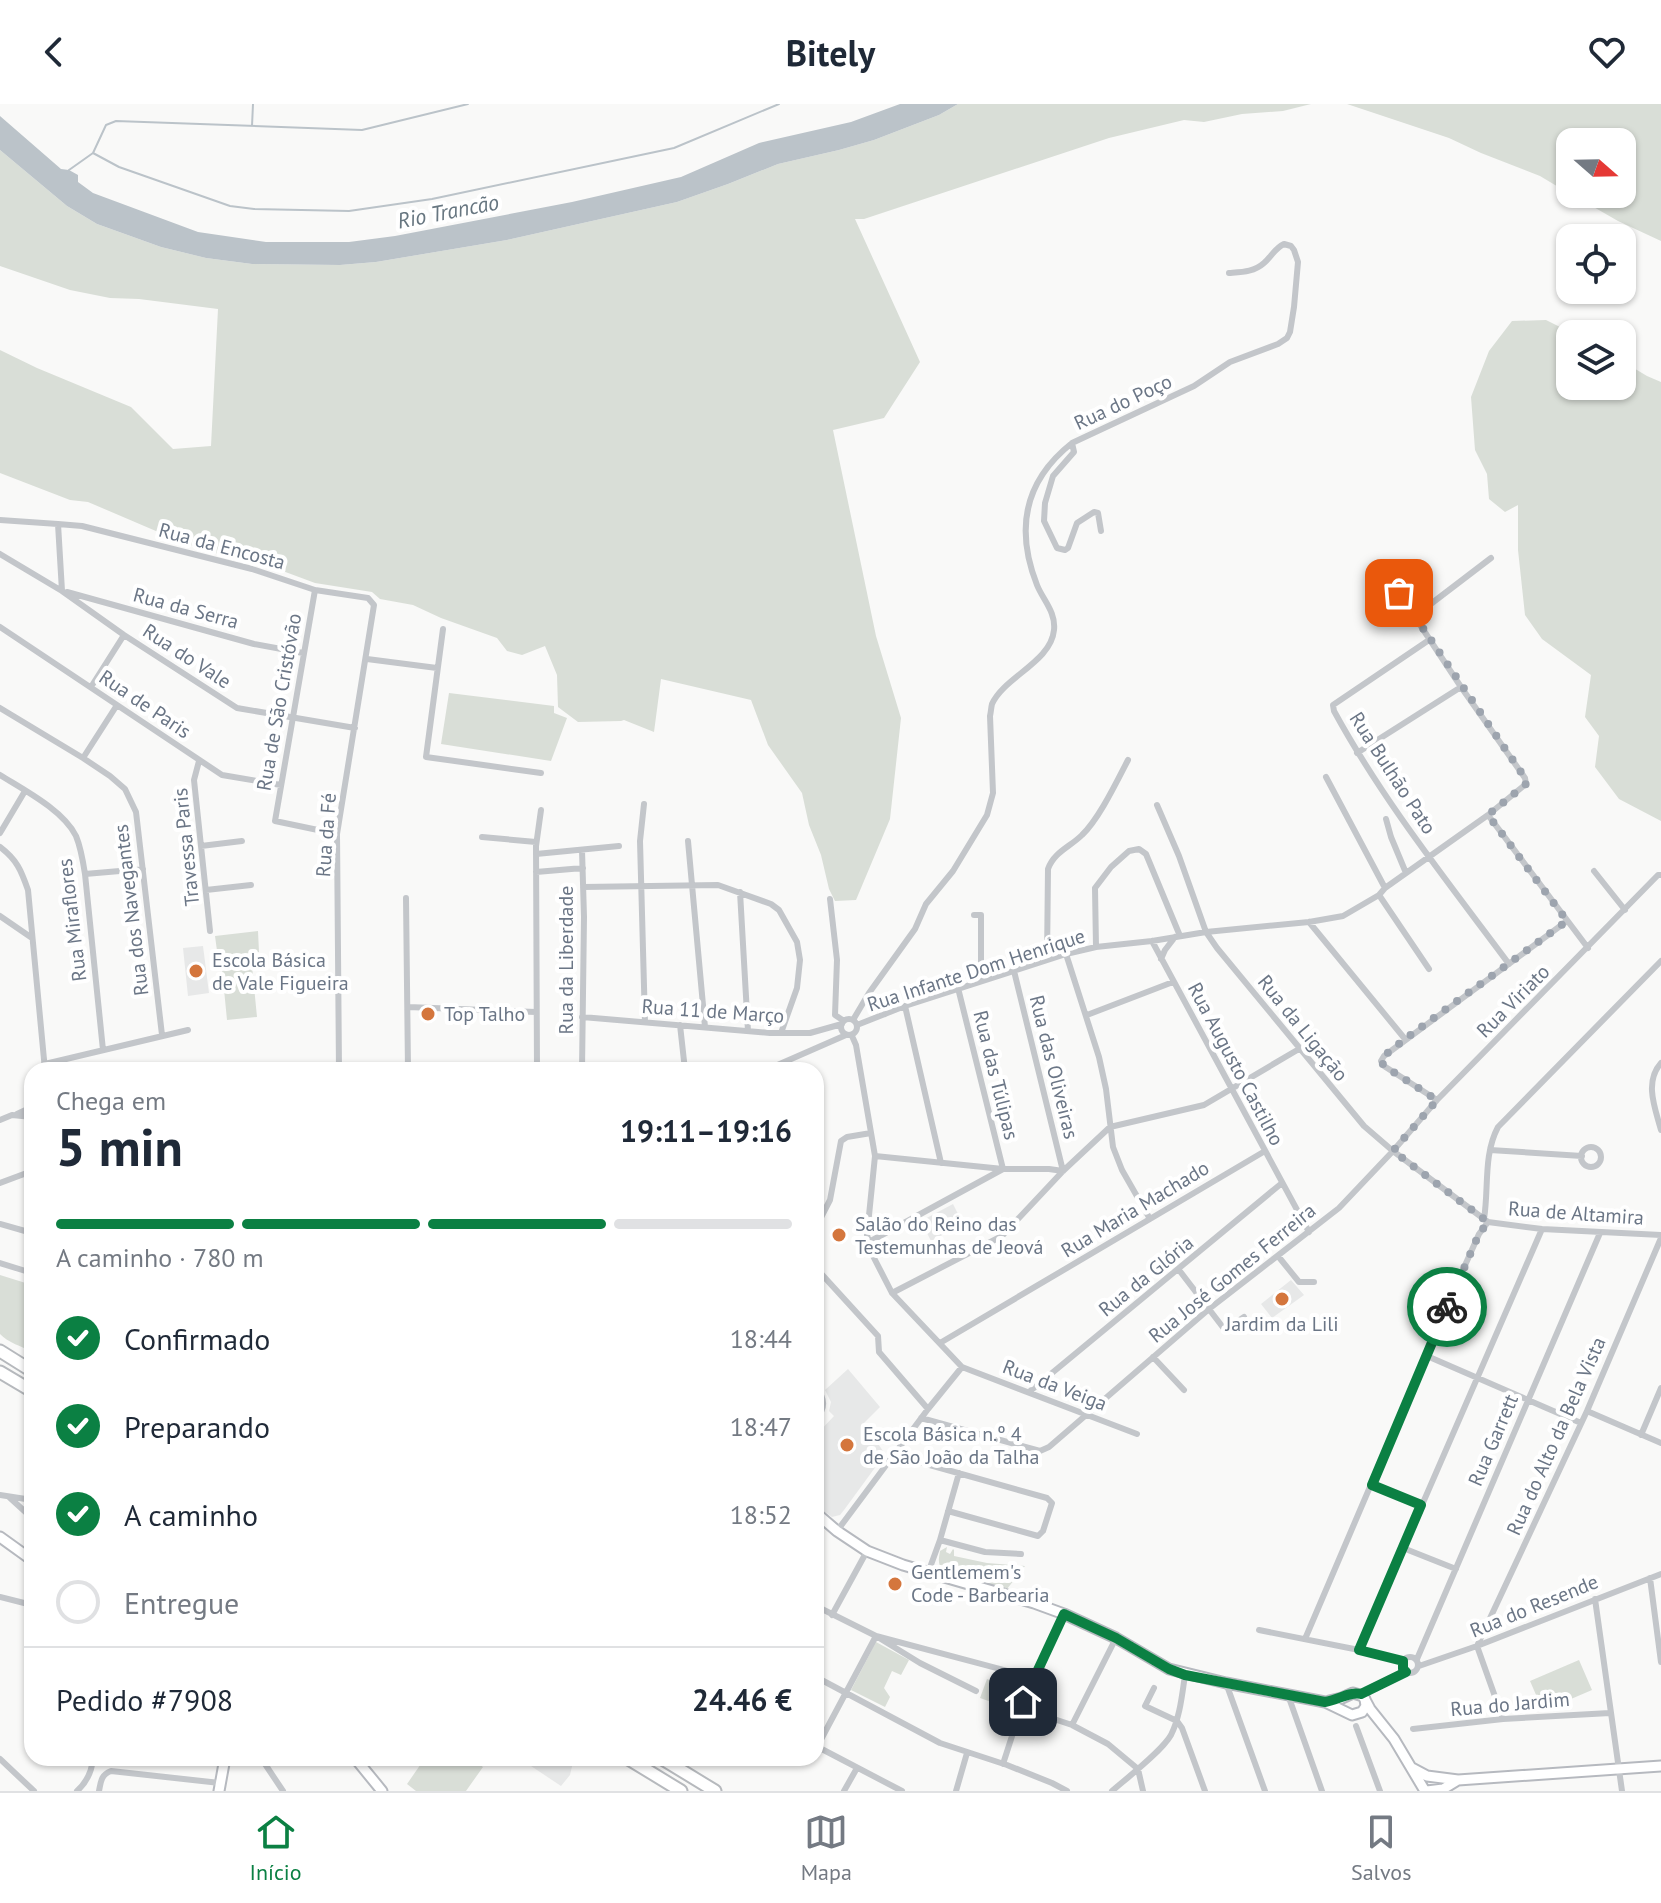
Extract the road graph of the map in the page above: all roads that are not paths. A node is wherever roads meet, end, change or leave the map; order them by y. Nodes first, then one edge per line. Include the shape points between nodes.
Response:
1 (1229, 273) dead end
2 (1072, 443) junction
3 (0, 520) edge
4 (58, 524) junction
5 (1101, 531) dead end
6 (0, 554) edge
7 (1491, 558) dead end
8 (315, 590) junction
9 (62, 591) junction
10 (1399, 593) dead end
11 (374, 605) joint
12 (1415, 616) junction
13 (0, 627) edge
14 (443, 629) dead end
15 (124, 635) junction
16 (1429, 640) junction
17 (303, 653) junction
18 (367, 659) junction
19 (437, 668) junction
20 (91, 687) junction
21 (1461, 687) junction
22 (117, 705) junction
23 (0, 708) edge
24 (294, 718) junction
25 (355, 728) junction
26 (1357, 753) junction
27 (83, 758) junction
28 (1128, 760) dead end
29 (199, 761) junction
30 (541, 773) dead end
31 (0, 775) edge
32 (1326, 777) dead end
33 (281, 785) junction
34 (25, 791) junction
35 (644, 804) dead end
36 (1157, 805) dead end
37 (541, 810) dead end
38 (1488, 815) junction
39 (1386, 819) dead end
40 (0, 833) edge
41 (337, 834) junction
42 (482, 837) dead end
43 (242, 841) dead end
44 (688, 841) dead end
45 (536, 842) junction
46 (201, 846) junction
47 (619, 846) dead end
48 (0, 847) edge
49 (582, 850) junction
50 (536, 854) junction
51 (1429, 856) junction
52 (583, 868) junction
53 (143, 869) junction
54 (1594, 871) dead end
55 (536, 872) junction
56 (1406, 873) junction
57 (85, 874) junction
58 (1660, 875) edge
59 (251, 885) dead end
60 (692, 885) junction
61 (641, 886) junction
62 (583, 887) junction
63 (1385, 888) junction
64 (206, 890) junction
65 (740, 892) junction
66 (1379, 895) junction
67 (406, 898) dead end
68 (830, 899) dead end
69 (1625, 910) junction
70 (974, 915) dead end
71 (0, 916) edge
72 (1567, 921) junction
73 (1309, 922) junction
74 (210, 931) dead end
75 (1206, 932) junction
76 (1178, 936) junction
77 (32, 938) junction
78 (1152, 941) junction
79 (1096, 947) junction
80 (1588, 948) junction
81 (1066, 954) junction
82 (1047, 959) junction
83 (1161, 959) junction
84 (1661, 961) edge
85 (1509, 964) junction
86 (1429, 969) dead end
87 (1014, 971) junction
88 (981, 981) junction
89 (1173, 982) junction
90 (958, 988) junction
91 (869, 993) junction
92 (905, 1006) junction
93 (408, 1007) junction
94 (536, 1012) junction
95 (885, 1014) junction
96 (1087, 1015) junction
97 (582, 1017) junction
98 (645, 1022) junction
99 (843, 1022) junction
100 (855, 1022) junction
101 (680, 1025) junction
102 (705, 1027) junction
103 (188, 1030) dead end
104 (748, 1031) junction
105 (781, 1033) junction
106 (162, 1035) junction
107 (849, 1035) junction
108 (1405, 1039) junction
109 (1299, 1049) junction
110 (103, 1050) junction
111 (44, 1062) edge
112 (62, 1062) edge
113 (339, 1062) edge
114 (408, 1062) edge
115 (537, 1062) edge
116 (582, 1062) edge
117 (684, 1062) edge
118 (785, 1062) edge
119 (1661, 1063) edge
120 (1231, 1090) junction
121 (1437, 1100) junction
122 (1658, 1109) edge
123 (24, 1110) edge
124 (12, 1115) junction
125 (24, 1116) edge
126 (0, 1120) edge
127 (1110, 1127) junction
128 (1661, 1130) edge
129 (871, 1133) junction
130 (1490, 1150) junction
131 (1265, 1151) junction
132 (1393, 1151) junction
133 (875, 1156) junction
134 (1582, 1156) dead end
135 (941, 1163) junction
136 (983, 1167) junction
137 (1003, 1169) junction
138 (1063, 1171) junction
139 (24, 1174) edge
140 (985, 1180) junction
141 (0, 1183) edge
142 (1282, 1183) junction
143 (824, 1212) edge
144 (1150, 1219) junction
145 (1486, 1221) junction
146 (0, 1224) edge
147 (1542, 1229) junction
148 (24, 1231) edge
149 (1309, 1232) junction
150 (1600, 1233) junction
151 (1661, 1237) edge
152 (869, 1242) junction
153 (1278, 1256) junction
154 (0, 1263) edge
155 (24, 1270) edge
156 (1179, 1270) junction
157 (824, 1277) edge
158 (1314, 1282) dead end
159 (892, 1293) junction
160 (1209, 1309) junction
161 (1244, 1317) dead end
162 (940, 1343) junction
163 (0, 1351) edge
164 (1427, 1356) junction
165 (1153, 1357) junction
166 (24, 1366) edge
167 (962, 1367) junction
168 (0, 1372) edge
169 (1478, 1379) junction
170 (24, 1386) edge
171 (1661, 1388) edge
172 (1184, 1390) dead end
173 (1029, 1392) junction
174 (1527, 1400) junction
175 (928, 1409) junction
176 (1587, 1411) junction
177 (1086, 1414) junction
178 (921, 1418) junction
179 (1581, 1423) junction
180 (1137, 1434) dead end
181 (1641, 1435) junction
182 (1661, 1443) edge
183 (894, 1455) junction
184 (959, 1473) junction
185 (1372, 1485) junction
186 (0, 1495) edge
187 (9, 1497) junction
188 (24, 1499) edge
189 (1421, 1505) junction
190 (24, 1511) edge
191 (948, 1511) junction
192 (824, 1520) edge
193 (837, 1531) junction
194 (0, 1537) edge
195 (940, 1540) junction
196 (1403, 1548) junction
197 (867, 1551) junction
198 (24, 1554) edge
199 (1021, 1554) dead end
200 (1456, 1569) junction
201 (928, 1573) junction
202 (1661, 1574) edge
203 (1650, 1578) junction
204 (0, 1597) edge
205 (1595, 1599) junction
206 (24, 1603) edge
207 (824, 1610) edge
208 (1064, 1614) junction
209 (832, 1615) junction
210 (1259, 1630) dead end
211 (876, 1636) junction
212 (1116, 1638) junction
213 (1305, 1639) junction
214 (1477, 1646) junction
215 (1359, 1650) junction
216 (1403, 1661) junction
217 (1661, 1662) edge
218 (1418, 1663) junction
219 (1406, 1672) junction
220 (1185, 1675) junction
221 (1034, 1678) junction
222 (824, 1681) edge
223 (1226, 1683) junction
224 (1154, 1688) dead end
225 (976, 1691) dead end
226 (846, 1693) junction
227 (1350, 1694) junction
228 (1288, 1695) junction
229 (1363, 1697) junction
230 (1325, 1702) junction
231 (1021, 1708) junction
232 (1346, 1711) junction
233 (1610, 1713) junction
234 (1359, 1714) junction
235 (1378, 1719) junction
236 (1503, 1719) junction
237 (1177, 1721) junction
238 (1072, 1725) junction
239 (1356, 1726) dead end
240 (1413, 1729) dead end
241 (824, 1734) edge
242 (824, 1751) edge
243 (967, 1753) junction
244 (0, 1759) edge
245 (1003, 1764) junction
246 (92, 1766) edge
247 (224, 1766) edge
248 (266, 1766) edge
249 (362, 1766) edge
250 (640, 1766) edge
251 (674, 1766) edge
252 (1661, 1766) edge
253 (857, 1768) junction
254 (1412, 1768) junction
255 (1138, 1769) junction
256 (1619, 1769) junction
257 (1439, 1779) junction
258 (1458, 1780) junction
259 (220, 1787) edge
260 (1052, 1787) edge
261 (1443, 1790) edge
262 (34, 1791) edge
263 (77, 1791) edge
264 (99, 1791) edge
265 (283, 1791) edge
266 (382, 1791) edge
267 (681, 1791) edge
268 (715, 1791) edge
269 (844, 1791) edge
270 (902, 1791) edge
271 (956, 1791) edge
272 (1067, 1791) edge
273 (1112, 1791) edge
274 (1143, 1791) edge
275 (1205, 1791) edge
276 (1265, 1791) edge
277 (1322, 1791) edge
278 (1380, 1791) edge
279 (1426, 1791) edge
280 (1622, 1791) edge

1 - 2 street, Rua do Poço via 1250,271 1277,248 1291,246 1298,262 1287,338
2 - 5 street via 1074,452 1048,489 1044,521 1061,550 1068,548 1077,523 1094,512
2 - 91 street, Rua do Poço via 1042,472 1026,516 1031,567 1050,607 1054,632 1049,646 992,704 993,793 987,815
3 - 4 street, Rua da Encosta
4 - 8 street, Rua da Encosta via 252,569
4 - 9 street
6 - 9 street
7 - 12 street
8 - 11 street, Rua da Encosta via 368,598
8 - 17 street, Rua de São Cristóvão
9 - 15 street, Rua do Vale
9 - 17 street, Rua da Serra
10 - 12 street
11 - 18 street, Rua da Fé
12 - 16 street
13 - 20 street, Rua de Paris
14 - 19 street
15 - 20 street
15 - 24 street, Rua do Vale via 237,708
16 - 21 street
16 - 26 street, Rua Bulhão Pato via 1333,705
17 - 24 street, Rua de São Cristóvão
18 - 19 street
18 - 25 street, Rua da Fé
19 - 30 street via 426,757
20 - 22 street, Rua de Paris
21 - 26 street
21 - 38 street, Rua Infante Dom Henrique via 1525,778 1526,784
22 - 27 street
22 - 29 street, Rua de Paris
23 - 27 street, Rua dos Navegantes
24 - 25 street, Rua do Vale
24 - 33 street, Rua de São Cristóvão
25 - 41 street, Rua da Fé
26 - 51 street, Rua Bulhão Pato
27 - 53 street, Rua dos Navegantes via 125,789 136,812
28 - 82 street via 1083,834 1051,859
29 - 33 street, Rua de Paris via 222,775
29 - 46 street, Travessa Paris via 194,780
31 - 34 street, Rua Miraflores
32 - 63 street
33 - 41 street, Rua de São Cristóvão via 275,821
34 - 40 street
34 - 57 street, Rua Miraflores via 61,816 75,833
35 - 61 street
36 - 75 street, Rua da Ligação
37 - 45 street
38 - 51 street, Rua Infante Dom Henrique
38 - 72 street
39 - 56 street
41 - 113 street, Rua da Fé
42 - 45 street
43 - 46 street
44 - 60 street
45 - 50 street
46 - 64 street, Travessa Paris
47 - 49 street
48 - 77 street via 20,867 28,890
49 - 50 street
49 - 52 street, Rua da Liberdade
50 - 55 street
51 - 56 street, Rua Infante Dom Henrique
51 - 85 street, Rua Bulhão Pato
52 - 55 street
52 - 62 street, Rua da Liberdade
53 - 57 street
53 - 106 street, Rua dos Navegantes
54 - 69 street
55 - 94 street
56 - 63 street, Rua Infante Dom Henrique
57 - 110 street, Rua Miraflores
58 - 69 street, Rua Viriato
59 - 64 street
60 - 61 street
60 - 65 street
60 - 102 street
61 - 62 street
61 - 98 street
62 - 97 street, Rua da Liberdade
63 - 66 street, Rua Infante Dom Henrique
64 - 74 street, Travessa Paris
65 - 104 street
65 - 105 street via 779,910 797,942 797,988
66 - 73 street, Rua Infante Dom Henrique via 1343,916
66 - 86 street
67 - 93 street
68 - 99 street via 837,960 835,1015
69 - 80 street, Rua Viriato
70 - 88 street via 981,915
71 - 77 street
72 - 80 street
72 - 85 street
73 - 75 street, Rua Infante Dom Henrique
73 - 108 street
75 - 76 street, Rua Infante Dom Henrique
75 - 109 street, Rua da Ligação
76 - 78 street, Rua Infante Dom Henrique
76 - 79 street via 1146,854 1139,849 1129,851 1095,888
76 - 83 street
77 - 111 street
78 - 79 street, Rua Infante Dom Henrique
78 - 83 street, Rua Augusto Castilho
79 - 81 street, Rua Infante Dom Henrique
80 - 121 street, Rua Viriato
81 - 82 street, Rua Infante Dom Henrique
81 - 96 street
82 - 87 street, Rua Infante Dom Henrique
83 - 89 street, Rua Augusto Castilho
84 - 130 street via 1498,1127
85 - 108 street
87 - 88 street, Rua Infante Dom Henrique
87 - 138 street, Rua das Oliveiras
88 - 90 street, Rua Infante Dom Henrique
89 - 96 street
89 - 120 street, Rua Augusto Castilho
90 - 92 street, Rua Infante Dom Henrique
90 - 137 street, Rua das Túlipas
91 - 95 street via 873,1006
91 - 100 street, Rua do Poço
92 - 95 street, Rua Infante Dom Henrique
92 - 135 street
93 - 94 street
93 - 114 street
94 - 115 street
95 - 100 street, Rua Infante Dom Henrique
96 - 127 street
97 - 98 street, Rua 11 de Março
97 - 116 street, Rua da Liberdade
98 - 101 street, Rua 11 de Março
99 - 100 street
99 - 105 street, Rua 11 de Março via 810,1033
99 - 107 street via 841,1029
100 - 107 street via 858,1030
101 - 102 street, Rua 11 de Março
101 - 117 street
102 - 104 street, Rua 11 de Março
103 - 106 street
104 - 105 street, Rua 11 de Março
106 - 110 street
107 - 118 street
107 - 129 street via 856,1045
108 - 121 street via 1381,1061
109 - 120 street
109 - 132 street, Rua da Ligação via 1364,1126
110 - 112 street
119 - 122 street via 1651,1084
120 - 127 street via 1204,1105
120 - 131 street, Rua Augusto Castilho
121 - 132 street, Rua Viriato
122 - 128 street
123 - 124 street
124 - 125 street
124 - 126 street
127 - 138 street
127 - 144 street via 1122,1170
129 - 133 street
129 - 143 street via 841,1141
130 - 134 street
130 - 145 street
131 - 142 street, Rua Augusto Castilho
131 - 144 street, Rua Maria Machado
132 - 145 street, Rua da Ligação
132 - 149 street, Rua José Gomes Ferreira
133 - 135 street
133 - 152 street
135 - 136 street
136 - 137 street
136 - 140 street
137 - 138 street
137 - 140 street
138 - 159 street via 1002,1236
139 - 141 street
140 - 152 street
142 - 149 street, Rua Augusto Castilho
142 - 156 street, Rua da Glória
144 - 162 street, Rua Maria Machado
145 - 147 street, Rua de Altamira
145 - 164 street
146 - 148 street
147 - 150 street, Rua de Altamira
147 - 169 street
149 - 153 street, Rua José Gomes Ferreira
150 - 151 street, Rua de Altamira
150 - 174 street, Rua Garrett
151 - 176 street, Rua do Alto da Bela Vista
152 - 159 street
153 - 158 street via 1299,1282
153 - 160 street, Rua José Gomes Ferreira
154 - 155 street
156 - 160 street
156 - 173 street, Rua da Glória
157 - 175 street via 878,1336 879,1352
159 - 162 street
160 - 161 street via 1225,1330
160 - 165 street, Rua José Gomes Ferreira
162 - 167 street
163 - 166 highway
164 - 169 street
164 - 185 street
165 - 172 street
165 - 177 street, Rua José Gomes Ferreira
167 - 173 street, Rua da Veiga
167 - 175 street
168 - 170 highway
169 - 174 street
169 - 189 street
171 - 181 street
173 - 177 street, Rua da Veiga
174 - 179 street
174 - 200 street, Rua Garrett
175 - 178 street
176 - 179 street, Rua do Alto da Bela Vista
176 - 181 street
177 - 178 street, Rua José Gomes Ferreira via 1040,1451
177 - 180 street, Rua da Veiga
178 - 183 street
179 - 214 street, Rua do Alto da Bela Vista
181 - 182 street
183 - 184 street
183 - 193 street
184 - 191 street
184 - 191 street via 1047,1498 1052,1503 1048,1517 1038,1536
185 - 189 street
185 - 213 street
186 - 187 street
187 - 188 street
187 - 190 street
189 - 196 street
191 - 195 street
192 - 193 street
193 - 197 street
194 - 198 street
195 - 199 street via 985,1552
195 - 201 street
196 - 200 street
196 - 215 street
197 - 201 street
197 - 209 street
200 - 218 street, Rua Garrett
201 - 208 street
202 - 203 street, Rua do Resende
203 - 205 street, Rua do Resende
203 - 217 street
204 - 206 street
205 - 214 street, Rua do Resende
205 - 233 street
207 - 209 street
208 - 212 street
208 - 221 street
209 - 211 street
210 - 213 street
211 - 221 street
211 - 225 street
211 - 226 street
212 - 220 street
212 - 238 street
213 - 215 street
214 - 218 street, Rua do Resende
214 - 236 street
215 - 216 street
216 - 218 street via 1412,1656
216 - 219 street
218 - 219 street via 1414,1672
219 - 229 street
220 - 223 street
220 - 237 street
221 - 231 street
222 - 226 street
223 - 228 street
223 - 276 street
224 - 237 street via 1145,1706
226 - 241 street
226 - 243 street
227 - 229 street
227 - 230 street
227 - 232 street via 1344,1701
228 - 230 street
228 - 277 street
229 - 234 street via 1366,1706
229 - 235 street
230 - 232 street
231 - 238 street
231 - 245 street
232 - 234 street
233 - 236 street, Rua do Jardim
233 - 256 street
234 - 235 street
235 - 254 street
236 - 240 street, Rua do Jardim
237 - 255 street via 1169,1739
237 - 275 street
238 - 255 street via 1108,1744
239 - 278 street
242 - 253 street
243 - 245 street
243 - 271 street
244 - 262 street
245 - 260 street
246 - 263 street
247 - 259 street
248 - 265 street
249 - 266 street
250 - 267 highway
251 - 268 highway
252 - 256 street
253 - 269 street
253 - 270 street
254 - 257 street
254 - 279 street
255 - 273 street
255 - 274 street
256 - 258 street
256 - 280 street
257 - 258 street
257 - 279 street
258 - 261 street
259 - 264 street via 111,1771 104,1774
260 - 272 street
261 - 279 street

